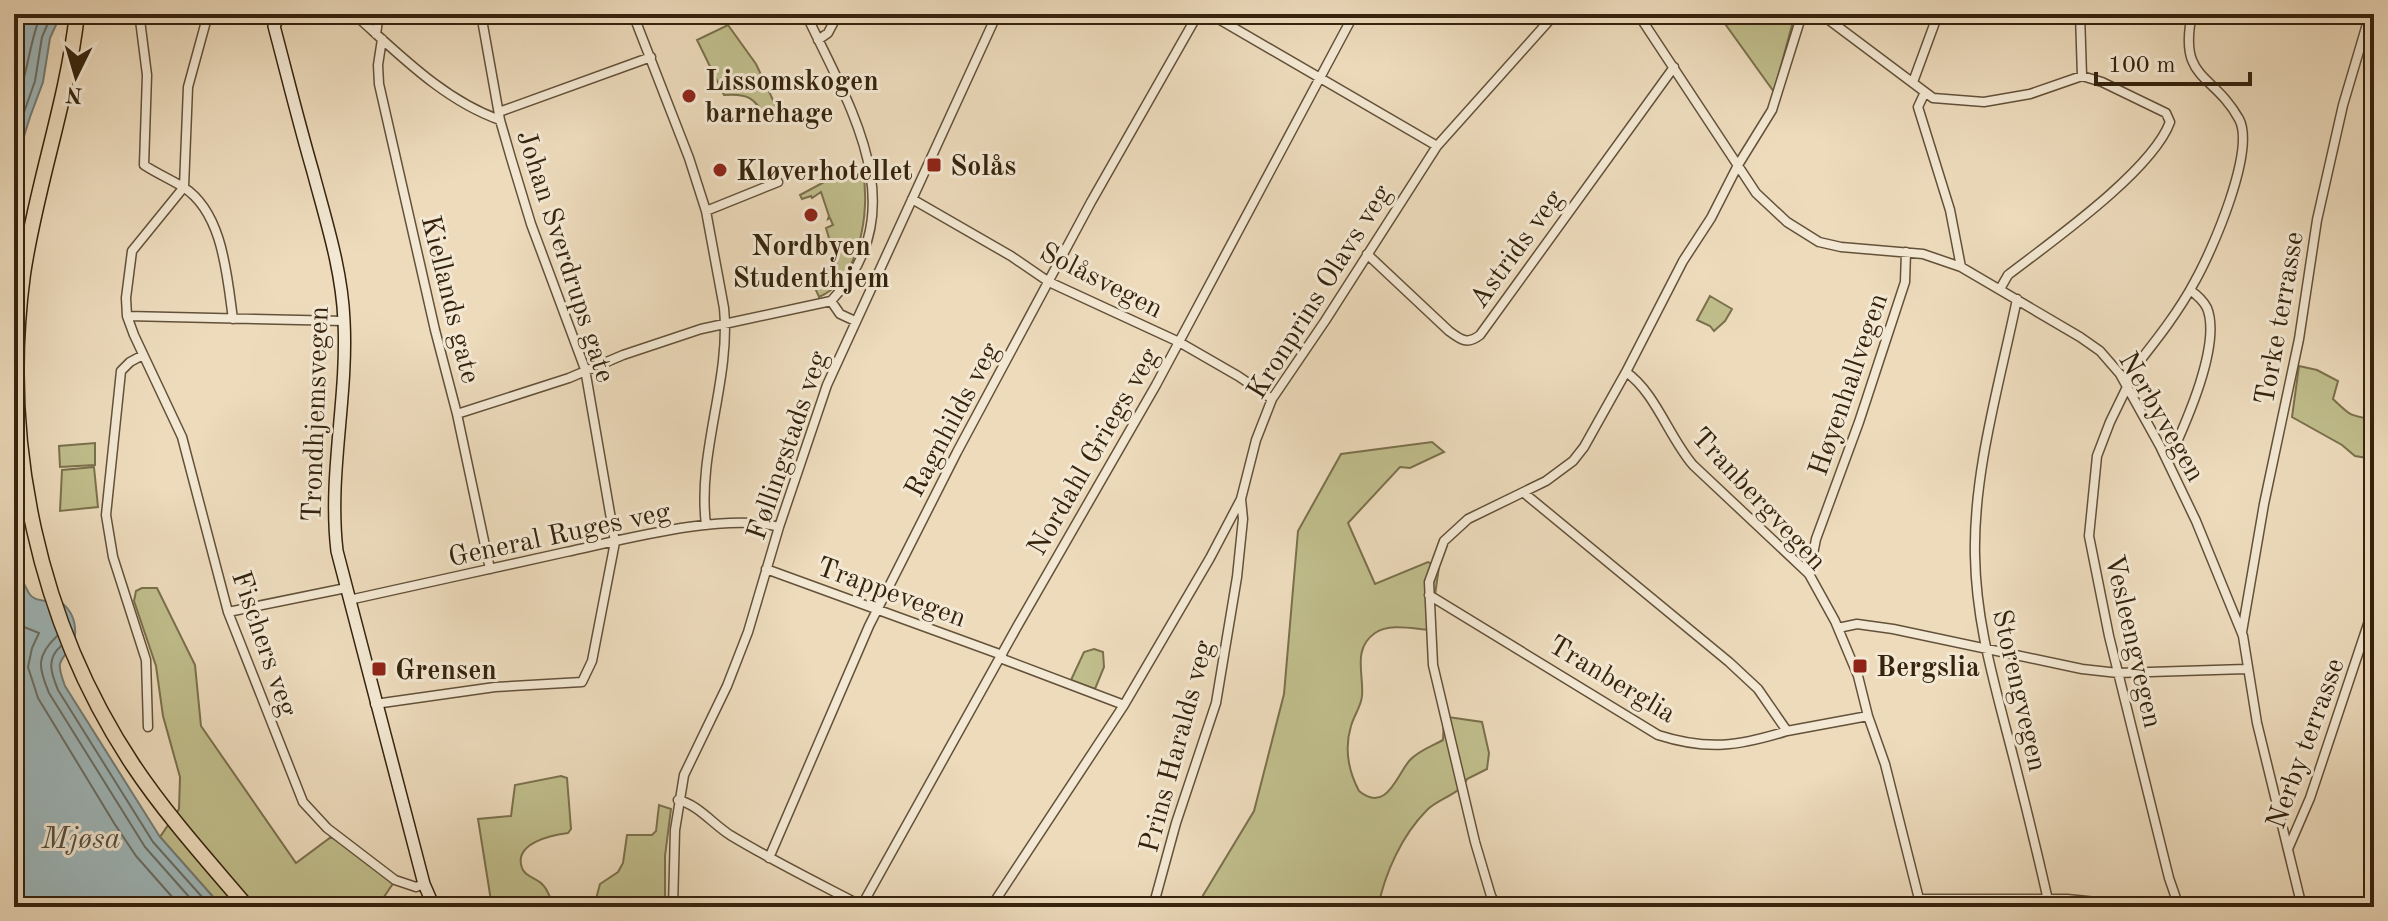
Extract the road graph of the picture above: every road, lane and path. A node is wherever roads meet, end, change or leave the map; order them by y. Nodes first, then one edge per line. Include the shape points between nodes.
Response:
1 (77, 14) edge
2 (208, 14) edge
3 (280, 14) edge
4 (354, 14) edge
5 (379, 14) edge
6 (481, 14) edge
7 (633, 14) edge
8 (806, 14) edge
9 (838, 14) edge
10 (997, 14) edge
11 (1198, 14) edge
12 (1210, 14) edge
13 (1354, 14) edge
14 (1555, 14) edge
15 (1638, 14) edge
16 (1802, 14) edge
17 (1821, 14) edge
18 (1938, 14) edge
19 (2080, 14) edge
20 (2192, 14) edge
21 (2370, 14) edge
22 (140, 20) dead end
23 (272, 20) edge
24 (379, 36) junction
25 (818, 40) junction
26 (651, 57) junction
27 (1674, 67) junction
28 (2082, 76) junction
29 (1320, 78) junction
30 (1913, 82) junction
31 (1925, 92) junction
32 (499, 116) junction
33 (1437, 146) junction
34 (1738, 165) junction
35 (778, 182) dead end
36 (184, 187) junction
37 (912, 199) junction
38 (706, 211) junction
39 (1906, 252) junction
40 (1367, 254) junction
41 (1961, 267) junction
42 (1049, 282) junction
43 (2000, 289) junction
44 (2190, 290) junction
45 (2017, 299) junction
46 (831, 301) junction
47 (127, 316) junction
48 (233, 319) junction
49 (344, 321) junction
50 (855, 321) junction
51 (726, 323) junction
52 (1179, 342) junction
53 (143, 355) junction
54 (585, 369) junction
55 (1626, 372) junction
56 (2126, 384) junction
57 (1272, 399) junction
58 (457, 414) junction
59 (2168, 462) junction
60 (1524, 493) junction
61 (1241, 499) junction
62 (706, 525) junction
63 (779, 527) junction
64 (615, 542) junction
65 (490, 569) junction
66 (766, 569) junction
67 (1809, 574) junction
68 (348, 594) junction
69 (1429, 595) junction
70 (2374, 606) edge
71 (877, 611) junction
72 (228, 612) junction
73 (1838, 628) junction
74 (2242, 633) junction
75 (1984, 648) junction
76 (1001, 657) junction
77 (2246, 669) junction
78 (2118, 673) junction
79 (375, 704) junction
80 (1124, 705) junction
81 (1868, 716) junction
82 (148, 727) dead end
83 (1787, 731) junction
84 (678, 800) junction
85 (2288, 849) junction
86 (769, 858) junction
87 (424, 884) junction
88 (1920, 903) edge
89 (2046, 903) edge
90 (1496, 906) edge
91 (247, 907) edge
92 (434, 907) edge
93 (673, 907) edge
94 (862, 907) edge
95 (991, 907) edge
96 (1153, 907) edge
97 (1537, 907) edge
98 (2146, 907) edge
99 (2179, 907) edge
100 (2302, 907) edge

1 - 91 highway via 65,91 28,247 16,358 18,422 35,536 78,664 111,729 134,766
2 - 36 street via 188,87
3 - 23 main road
4 - 24 street
5 - 24 street, Kiellands gate
6 - 32 street, Johan Sverdrups gate
7 - 26 street
8 - 25 street
9 - 25 street
10 - 37 street, Føllingstads veg
11 - 42 street, Ragnhilds veg
12 - 29 street
13 - 29 street, Nordahl Griegs veg
14 - 33 street, Kronprins Olavs veg
15 - 27 street, Nerbyvegen
16 - 34 street via 1772,110
17 - 30 street
18 - 30 street
19 - 28 street
20 - 44 street, Vesleengvegen via 2190,61 2240,120 2244,139 2232,192
21 - 74 street, Torke terrasse via 2317,220
22 - 36 street via 147,75 144,165
23 - 49 main road, Trondhjemsvegen via 334,248
24 - 32 street via 453,98 477,112
24 - 58 street, Kiellands gate via 379,84
25 - 46 street via 864,140 874,194 859,265
26 - 32 street
26 - 38 street
27 - 34 street, Nerbyvegen
27 - 40 street, Astrids veg via 1473,340 1461,340 1449,331
28 - 31 street via 2030,94 1984,102 1933,98
28 - 43 street via 2166,113 2170,122 2160,141 2102,200 2007,270
29 - 33 street
29 - 52 street, Nordahl Griegs veg
30 - 31 street
31 - 41 street via 1918,107 1950,210
32 - 54 street, Johan Sverdrups gate via 531,224
33 - 40 street, Kronprins Olavs veg
34 - 39 street, Nerbyvegen via 1756,193 1811,238 1841,247
34 - 55 street
35 - 38 street
36 - 47 street via 132,251
36 - 48 street via 212,223
37 - 42 street, Solåsvegen
37 - 50 street, Føllingstads veg
38 - 51 street
39 - 41 street, Nerbyvegen
39 - 67 street, Høyenhallvegen via 1903,289 1816,539
40 - 57 street, Kronprins Olavs veg
41 - 43 street, Nerbyvegen
42 - 52 street, Solåsvegen
42 - 71 street, Ragnhilds veg
43 - 45 street, Nerbyvegen
44 - 56 street, Vesleengvegen
44 - 59 street via 2206,306 2208,343 2198,388
45 - 56 street, Nerbyvegen via 2100,351
45 - 75 street, Storengvegen via 1977,505 1975,554
46 - 50 street via 840,314
46 - 51 street
47 - 48 street
47 - 53 street, Fischers veg
48 - 49 street
49 - 68 main road, Trondhjemsvegen via 333,514
50 - 63 street, Føllingstads veg via 827,385
51 - 54 street
51 - 62 street via 705,467
52 - 57 street, Solåsvegen
52 - 76 street, Nordahl Griegs veg
53 - 72 street, Fischers veg via 182,437
53 - 82 street via 121,371 106,515 113,557 146,660
54 - 58 street
54 - 64 street, Johan Sverdrups gate
55 - 60 street via 1573,461
55 - 67 street, Tranbergvegen via 1638,380 1693,465
56 - 59 street, Nerbyvegen
56 - 78 street, Vesleengvegen via 2097,456 2089,536
57 - 61 street, Kronprins Olavs veg
58 - 65 street, Kiellands gate
59 - 74 street, Nerbyvegen
60 - 69 street via 1468,519 1444,541
60 - 83 street via 1729,662 1758,689
61 - 80 street, Kronprins Olavs veg
61 - 96 street, Prins Haralds veg via 1237,577 1216,703
62 - 63 street, General Ruges veg
62 - 64 street, General Ruges veg
63 - 66 street, Føllingstads veg
64 - 65 street, General Ruges veg
64 - 79 street, Johan Sverdrups gate via 592,661 582,682 495,687
65 - 68 street, General Ruges veg
66 - 71 street, Trappevegen
66 - 84 street, Føllingstads veg via 737,661 688,765
67 - 73 street, Tranbergvegen
68 - 72 street, General Ruges veg
68 - 79 main road, Trondhjemsvegen
69 - 83 street, Tranberglia via 1658,735 1707,747 1754,742
69 - 90 street via 1433,665 1475,842
70 - 85 street, Nerby terrasse
71 - 76 street, Trappevegen
71 - 86 street, Ragnhilds veg
72 - 87 street, Fischers veg via 303,802 353,850 395,880 416,887
73 - 75 street via 1887,628
73 - 81 street, Tranbergvegen
74 - 77 street, Nerbyvegen
75 - 78 street
75 - 89 street, Storengvegen
76 - 80 street, Trappevegen
76 - 94 street, Nordahl Griegs veg
77 - 78 street
77 - 85 street, Nerbyvegen
78 - 99 street, Vesleengvegen
79 - 87 main road, Trondhjemsvegen
80 - 95 street, Kronprins Olavs veg
81 - 83 street, Tranberglia
81 - 88 street, Tranbergvegen
84 - 86 street
84 - 93 street, Føllingstads veg
85 - 100 street, Nerbyvegen
86 - 94 street
87 - 92 main road, Trondhjemsvegen
88 - 89 street
89 - 98 street
90 - 97 street

